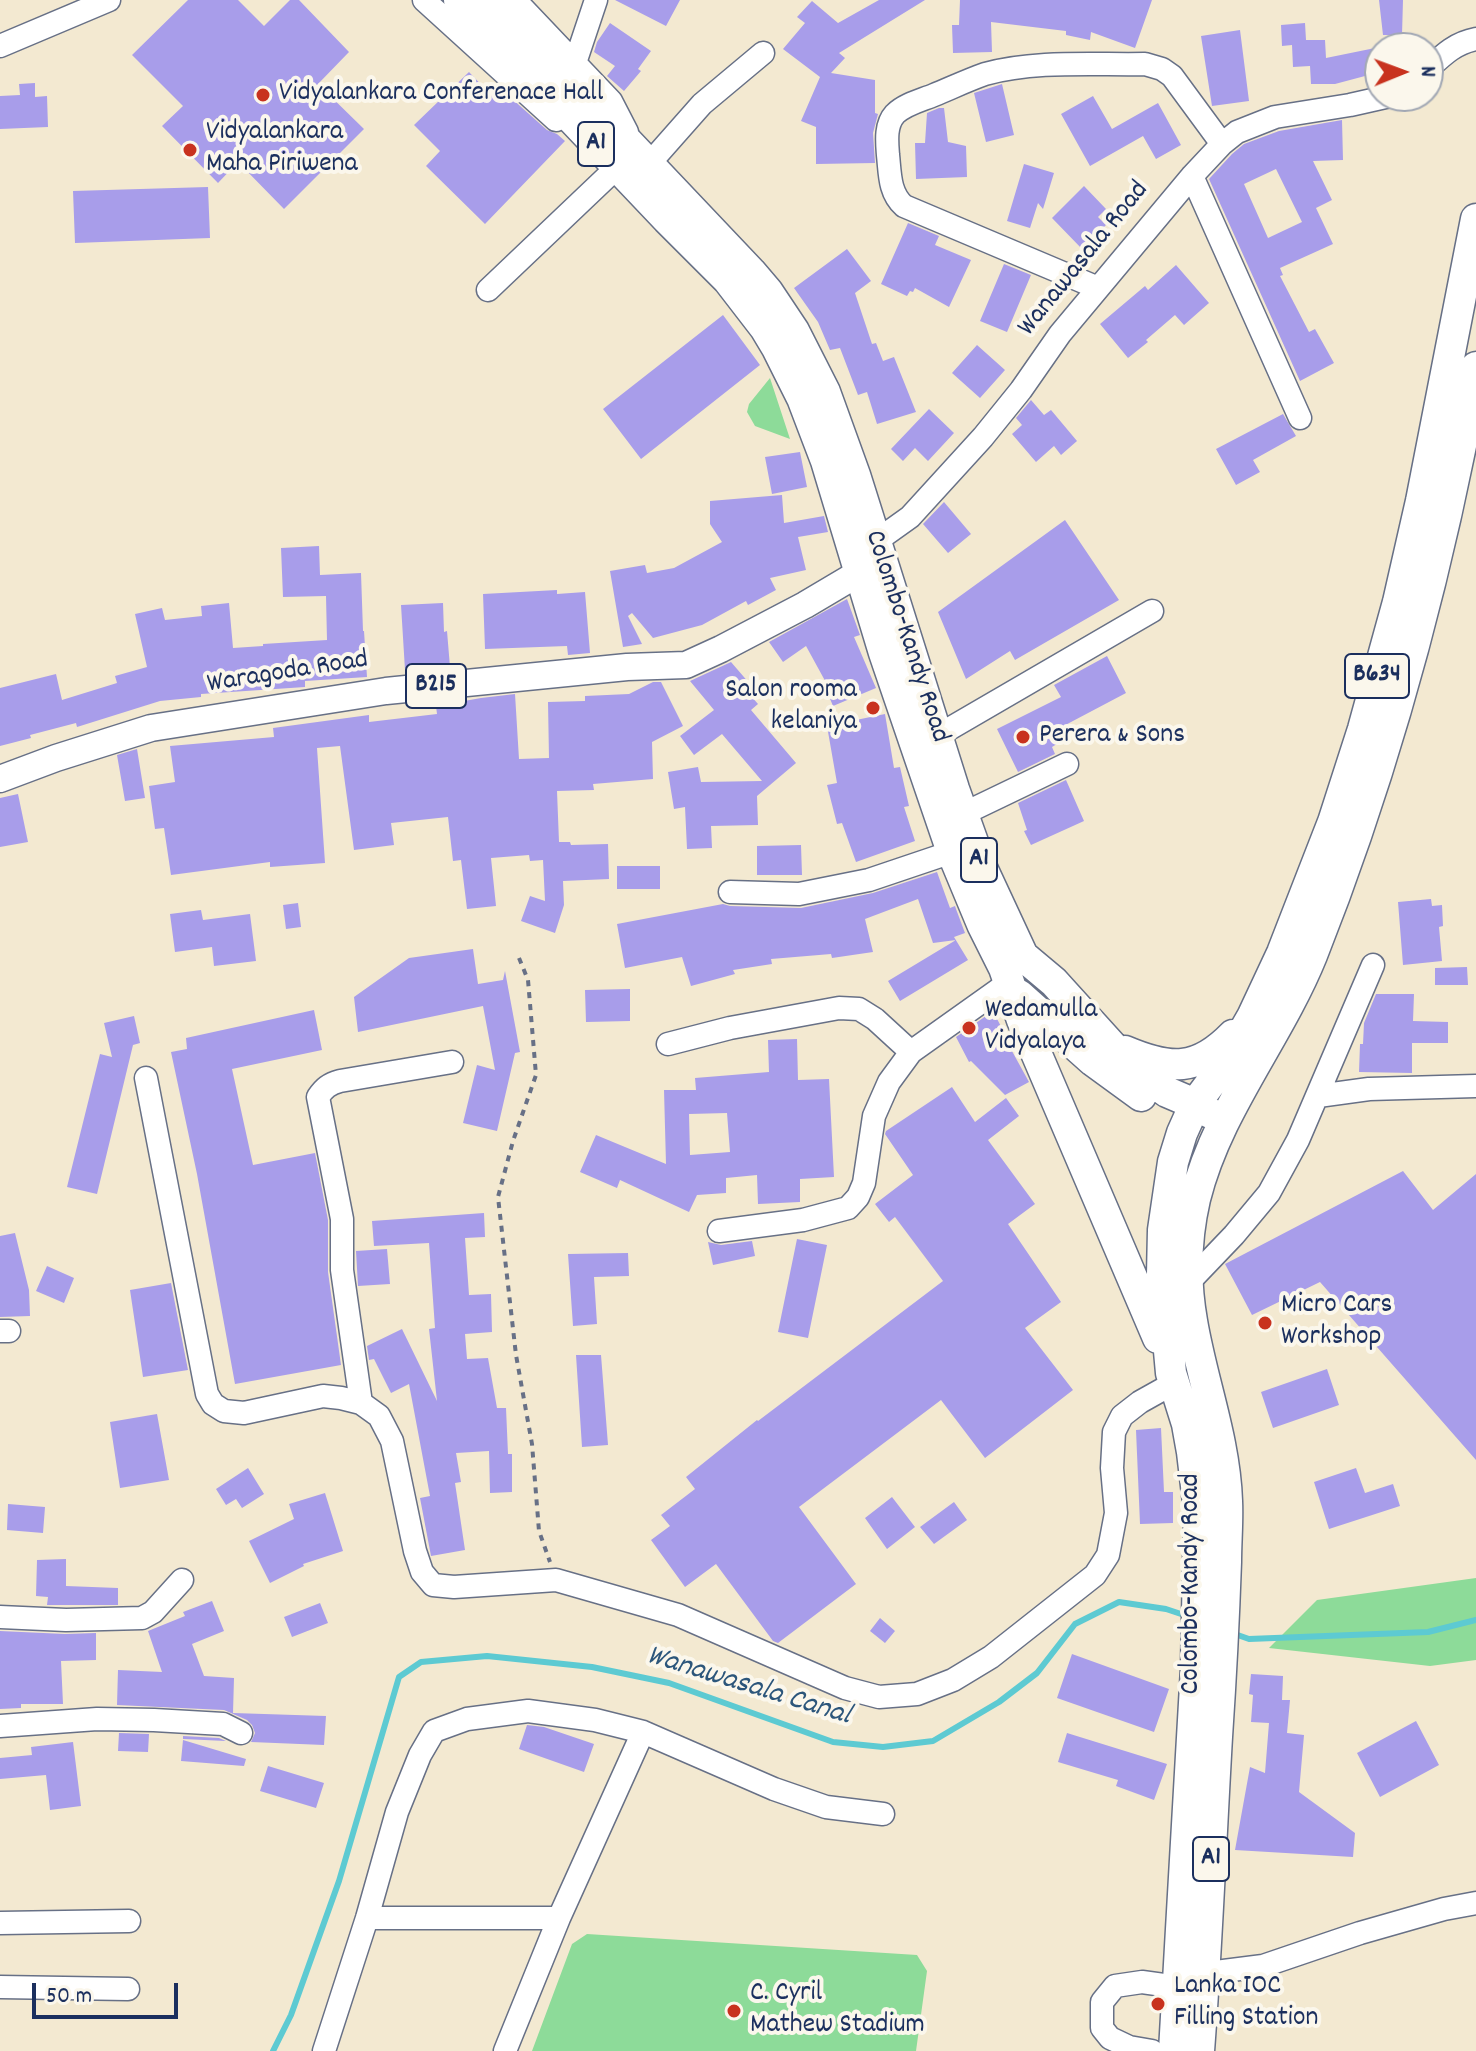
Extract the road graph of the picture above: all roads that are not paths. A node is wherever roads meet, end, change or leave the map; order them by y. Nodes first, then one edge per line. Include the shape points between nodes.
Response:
1 (109, 0) edge
2 (424, 0) edge
3 (459, 0) edge
4 (493, 0) edge
5 (515, 0) edge
6 (596, 0) edge
7 (1476, 39) edge
8 (0, 46) edge
9 (763, 53) dead end
10 (1444, 54) edge
11 (560, 75) junction
12 (1364, 102) edge
13 (1222, 144) junction
14 (642, 156) junction
15 (611, 173) junction
16 (1192, 176) junction
17 (648, 199) junction
18 (1476, 219) edge
19 (1098, 288) junction
20 (488, 290) dead end
21 (1476, 367) edge
22 (1300, 418) dead end
23 (875, 542) junction
24 (859, 573) junction
25 (1152, 611) dead end
26 (937, 736) junction
27 (1067, 764) dead end
28 (0, 779) edge
29 (963, 814) junction
30 (952, 852) junction
31 (730, 892) dead end
32 (1373, 965) dead end
33 (1010, 987) junction
34 (1252, 1017) junction
35 (668, 1044) dead end
36 (1112, 1046) junction
37 (911, 1052) junction
38 (452, 1062) dead end
39 (146, 1078) dead end
40 (1476, 1086) edge
41 (1318, 1096) junction
42 (1191, 1114) junction
43 (1218, 1132) junction
44 (719, 1231) dead end
45 (1189, 1282) junction
46 (1172, 1378) junction
47 (361, 1403) junction
48 (182, 1580) dead end
49 (1211, 1592) junction
50 (0, 1617) edge
51 (0, 1726) edge
52 (643, 1732) junction
53 (241, 1733) dead end
54 (883, 1814) dead end
55 (1476, 1903) edge
56 (367, 1918) junction
57 (559, 1918) junction
58 (129, 1921) dead end
59 (0, 1923) edge
60 (1187, 1979) junction
61 (0, 1987) edge
62 (128, 1989) dead end
63 (324, 2051) edge
64 (505, 2051) edge
65 (1152, 2051) edge
66 (1174, 2051) edge
67 (1199, 2051) edge

1 - 8 street
2 - 15 street
3 - 11 highway, A1
4 - 11 highway, A1
5 - 11 street
6 - 11 street
7 - 10 street
9 - 14 street
11 - 14 highway, A1
11 - 17 highway, A1
12 - 13 street, Wanawasala Road via 1275,117
13 - 16 street, Wanawasala Road
13 - 19 street via 1172,76 1145,64 1033,66 986,74 895,115 887,141 892,189 904,206
14 - 23 highway, Colombo-Kandy Road / A1 via 751,272 799,340 836,420
15 - 17 street
15 - 20 street
16 - 19 street, Wanawasala Road
16 - 22 street
17 - 24 highway, Colombo-Kandy Road / A1 via 728,280 777,348 817,436
18 - 34 highway, B634 via 1421,501 1363,729 1333,822
19 - 23 street, Wanawasala Road via 983,437 910,517
21 - 43 highway, B634 via 1432,575 1357,833 1309,963
23 - 24 highway
23 - 26 highway, Colombo-Kandy Road / A1
24 - 28 main road, Waragoda Road / B215 via 686,665 386,691 151,728
24 - 30 highway, Colombo-Kandy Road / A1
25 - 26 street
26 - 29 highway, Colombo-Kandy Road / A1
27 - 29 street
29 - 36 highway, Colombo-Kandy Road / A1 via 1023,956
30 - 31 street via 869,880 799,894
30 - 33 highway, Colombo-Kandy Road / A1
32 - 41 street
33 - 37 street
33 - 42 highway, Colombo-Kandy Road / A1 via 1124,1084
33 - 46 highway
34 - 36 highway via 1204,1060 1168,1065
34 - 42 highway, B634
35 - 37 street via 839,1008 859,1009
36 - 42 highway, Colombo-Kandy Road / A1
37 - 44 street via 889,1082 874,1116 864,1183 848,1208
38 - 47 street via 340,1081 329,1084 318,1097 342,1219 342,1270
39 - 47 street via 213,1404 244,1413 323,1396
40 - 41 street
41 - 45 street via 1269,1193
42 - 43 highway, Colombo-Kandy Road / A1
42 - 46 highway, Colombo-Kandy Road / A1 via 1173,1162 1163,1230
43 - 45 highway, Colombo-Kandy Road / A1 via 1194,1201
45 - 49 highway, Colombo-Kandy Road / A1 via 1191,1319 1225,1474 1227,1504
46 - 47 street via 1122,1416 1114,1432 1116,1513 1108,1555 1095,1575 991,1657 953,1680 917,1694 879,1697 845,1688 678,1615 556,1580 433,1585 415,1551 392,1441 379,1416
46 - 49 highway, Colombo-Kandy Road / A1 via 1187,1424
48 - 50 street via 142,1618
49 - 60 highway, Colombo-Kandy Road / A1 via 1209,1667 1187,1800
51 - 53 street via 154,1720 223,1724
52 - 54 street via 826,1807
52 - 56 street via 528,1711 467,1719 434,1731 397,1812
52 - 57 street
55 - 60 street via 1360,1933 1263,1966
56 - 57 street
56 - 63 street
57 - 64 street
58 - 59 street
60 - 65 street via 1115,1986 1102,2002 1102,2028 1110,2038
60 - 66 highway, Colombo-Kandy Road / A1
60 - 67 highway, Colombo-Kandy Road / A1
61 - 62 street

